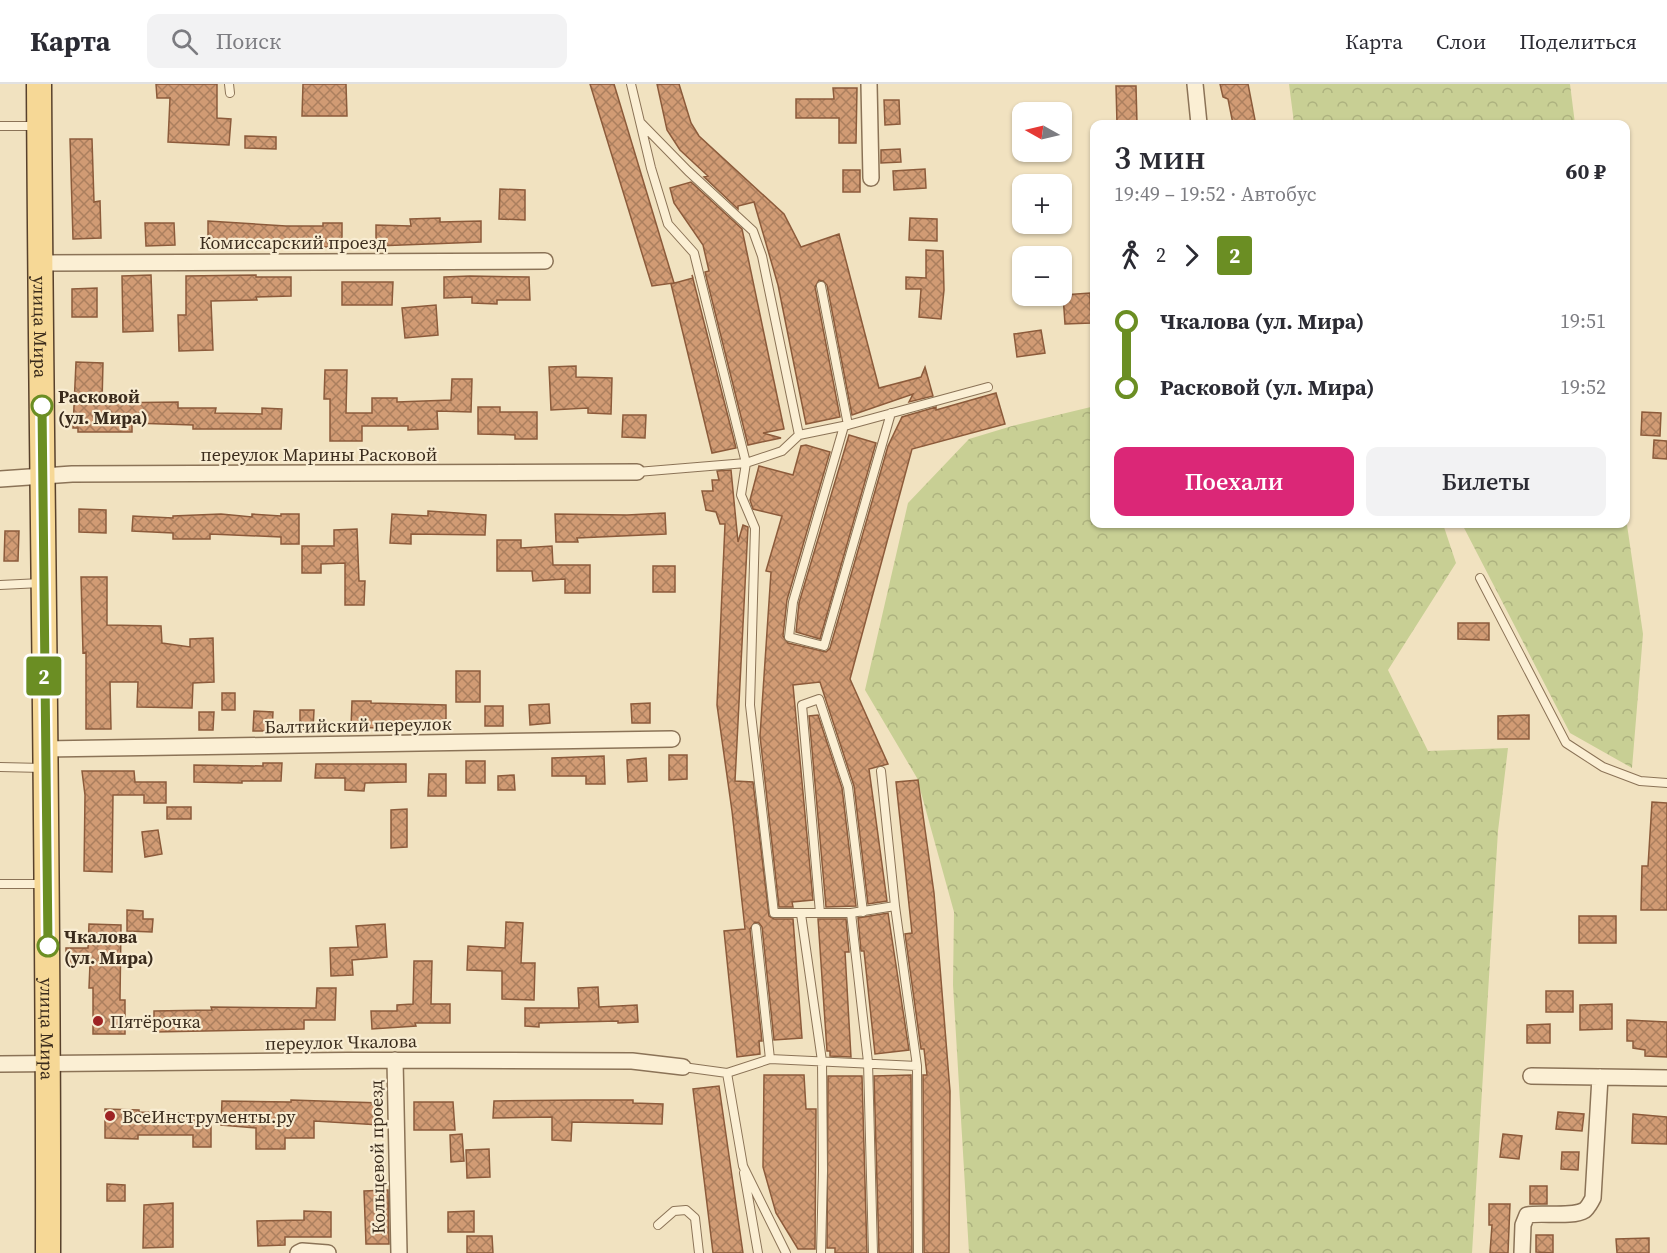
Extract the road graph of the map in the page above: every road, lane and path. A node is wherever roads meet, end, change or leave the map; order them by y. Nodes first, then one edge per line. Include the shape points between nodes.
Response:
1 (39, 84) edge
2 (230, 84) edge
3 (631, 84) edge
4 (868, 84) edge
5 (1195, 84) edge
6 (230, 93) dead end
7 (1200, 120) edge
8 (640, 121) junction
9 (0, 126) edge
10 (39, 126) junction
11 (871, 178) dead end
12 (545, 261) dead end
13 (41, 263) junction
14 (821, 286) dead end
15 (988, 387) dead end
16 (891, 413) junction
17 (846, 425) junction
18 (799, 435) junction
19 (746, 463) junction
20 (637, 472) joint
21 (42, 477) junction
22 (0, 479) edge
23 (1480, 578) dead end
24 (43, 584) junction
25 (0, 585) edge
26 (672, 739) dead end
27 (45, 758) junction
28 (0, 767) edge
29 (881, 771) dead end
30 (1667, 783) edge
31 (0, 884) edge
32 (47, 884) junction
33 (895, 906) junction
34 (863, 912) junction
35 (820, 913) junction
36 (851, 913) junction
37 (801, 914) junction
38 (756, 928) dead end
39 (770, 1059) junction
40 (395, 1060) junction
41 (822, 1060) junction
42 (868, 1062) junction
43 (0, 1064) edge
44 (49, 1064) junction
45 (683, 1066) joint
46 (917, 1066) junction
47 (727, 1073) junction
48 (1531, 1076) dead end
49 (1600, 1077) junction
50 (1667, 1078) edge
51 (743, 1166) junction
52 (658, 1225) dead end
53 (48, 1253) edge
54 (298, 1253) edge
55 (328, 1253) edge
56 (399, 1253) edge
57 (699, 1253) edge
58 (758, 1253) edge
59 (786, 1253) edge
60 (821, 1253) edge
61 (873, 1253) edge
62 (918, 1253) edge
63 (1522, 1253) edge

1 - 10 main road, улица Мира
2 - 6 lane
3 - 8 lane
4 - 11 street
5 - 7 street
8 - 18 lane via 753,231 762,255
8 - 19 lane via 668,224 694,253
9 - 10 lane
10 - 13 main road, улица Мира
12 - 13 street, Комиссарский проезд
13 - 21 main road, улица Мира
14 - 17 lane
15 - 16 lane
16 - 17 lane
16 - 17 lane via 824,646 789,637 793,602
17 - 18 lane
18 - 19 lane via 782,451
19 - 20 lane
19 - 37 lane via 741,495 755,528 750,705 774,913
20 - 21 street, переулок Марины Расковой
21 - 22 street, переулок Марины Расковой
21 - 24 main road, улица Мира
23 - 30 lane via 1566,743 1604,767 1640,781
24 - 25 lane
24 - 27 main road, улица Мира
26 - 27 street, Балтийский переулок
27 - 28 lane
27 - 32 main road, улица Мира
29 - 33 lane
31 - 32 lane
32 - 44 main road, улица Мира
33 - 34 lane
33 - 46 lane
34 - 35 lane via 848,787 819,699 802,705
34 - 36 lane
35 - 36 lane
35 - 37 lane
36 - 42 lane
37 - 41 lane
38 - 39 lane
39 - 41 lane
39 - 47 lane
40 - 44 street, переулок Чкалова
40 - 45 street, переулок Чкалова via 632,1061
40 - 56 street, Кольцевой проезд
41 - 42 lane
41 - 60 lane
42 - 46 lane
42 - 61 lane
43 - 44 street, переулок Чкалова
44 - 53 main road, улица Мира
45 - 47 lane
46 - 62 lane
47 - 51 lane
48 - 49 street
49 - 50 street
49 - 63 street via 1593,1198 1586,1209 1574,1214 1527,1215
51 - 58 lane
51 - 59 lane
52 - 57 lane via 674,1211 686,1210 695,1218
54 - 55 street

